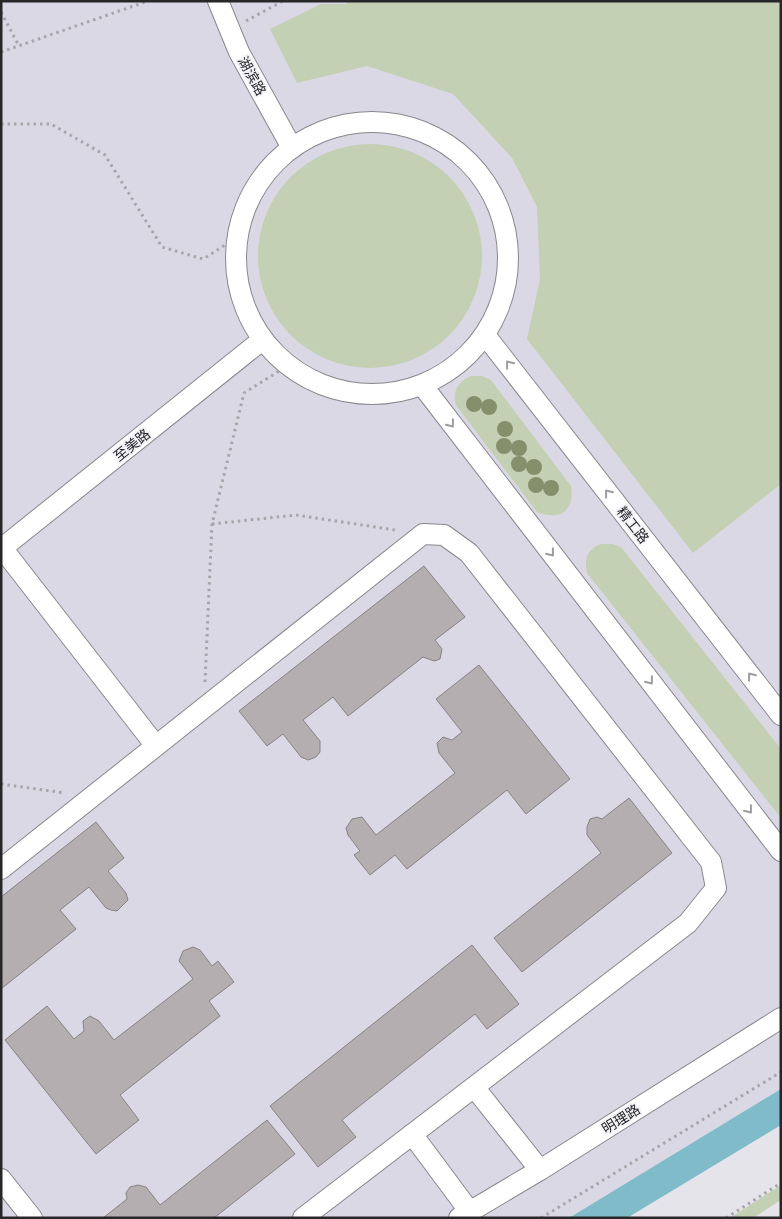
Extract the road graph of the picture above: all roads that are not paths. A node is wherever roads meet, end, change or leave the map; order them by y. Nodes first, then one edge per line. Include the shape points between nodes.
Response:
1 (218, 1) edge
2 (292, 148) junction
3 (486, 335) junction
4 (262, 340) junction
5 (422, 385) junction
6 (2, 549) edge
7 (781, 715) edge
8 (156, 746) junction
9 (781, 851) edge
10 (1, 869) edge
11 (781, 1018) edge
12 (474, 1087) junction
13 (412, 1134) junction
14 (540, 1170) junction
15 (1, 1178) edge
16 (464, 1215) edge
17 (32, 1218) edge
18 (303, 1218) edge

1 - 2 street, 湖滨路 via 239,52
2 - 3 street via 325,130 363,122 401,124 437,137 468,160 491,190 505,225 508,253 502,300
2 - 4 street via 266,172 247,203 236,238 236,274 245,309
3 - 5 street via 454,367
7 -> 3 street, 精工路
4 - 5 street via 287,366 318,384 352,394 387,394
4 - 6 street, 至美路
5 -> 9 street
6 - 8 street
8 - 10 street
8 - 12 street via 423,534 444,535 469,553 711,862 716,888 688,923
11 - 14 street, 明理路
12 - 13 street
12 - 14 street
13 - 16 street
13 - 18 street
14 - 16 street, 明理路
15 - 17 street

